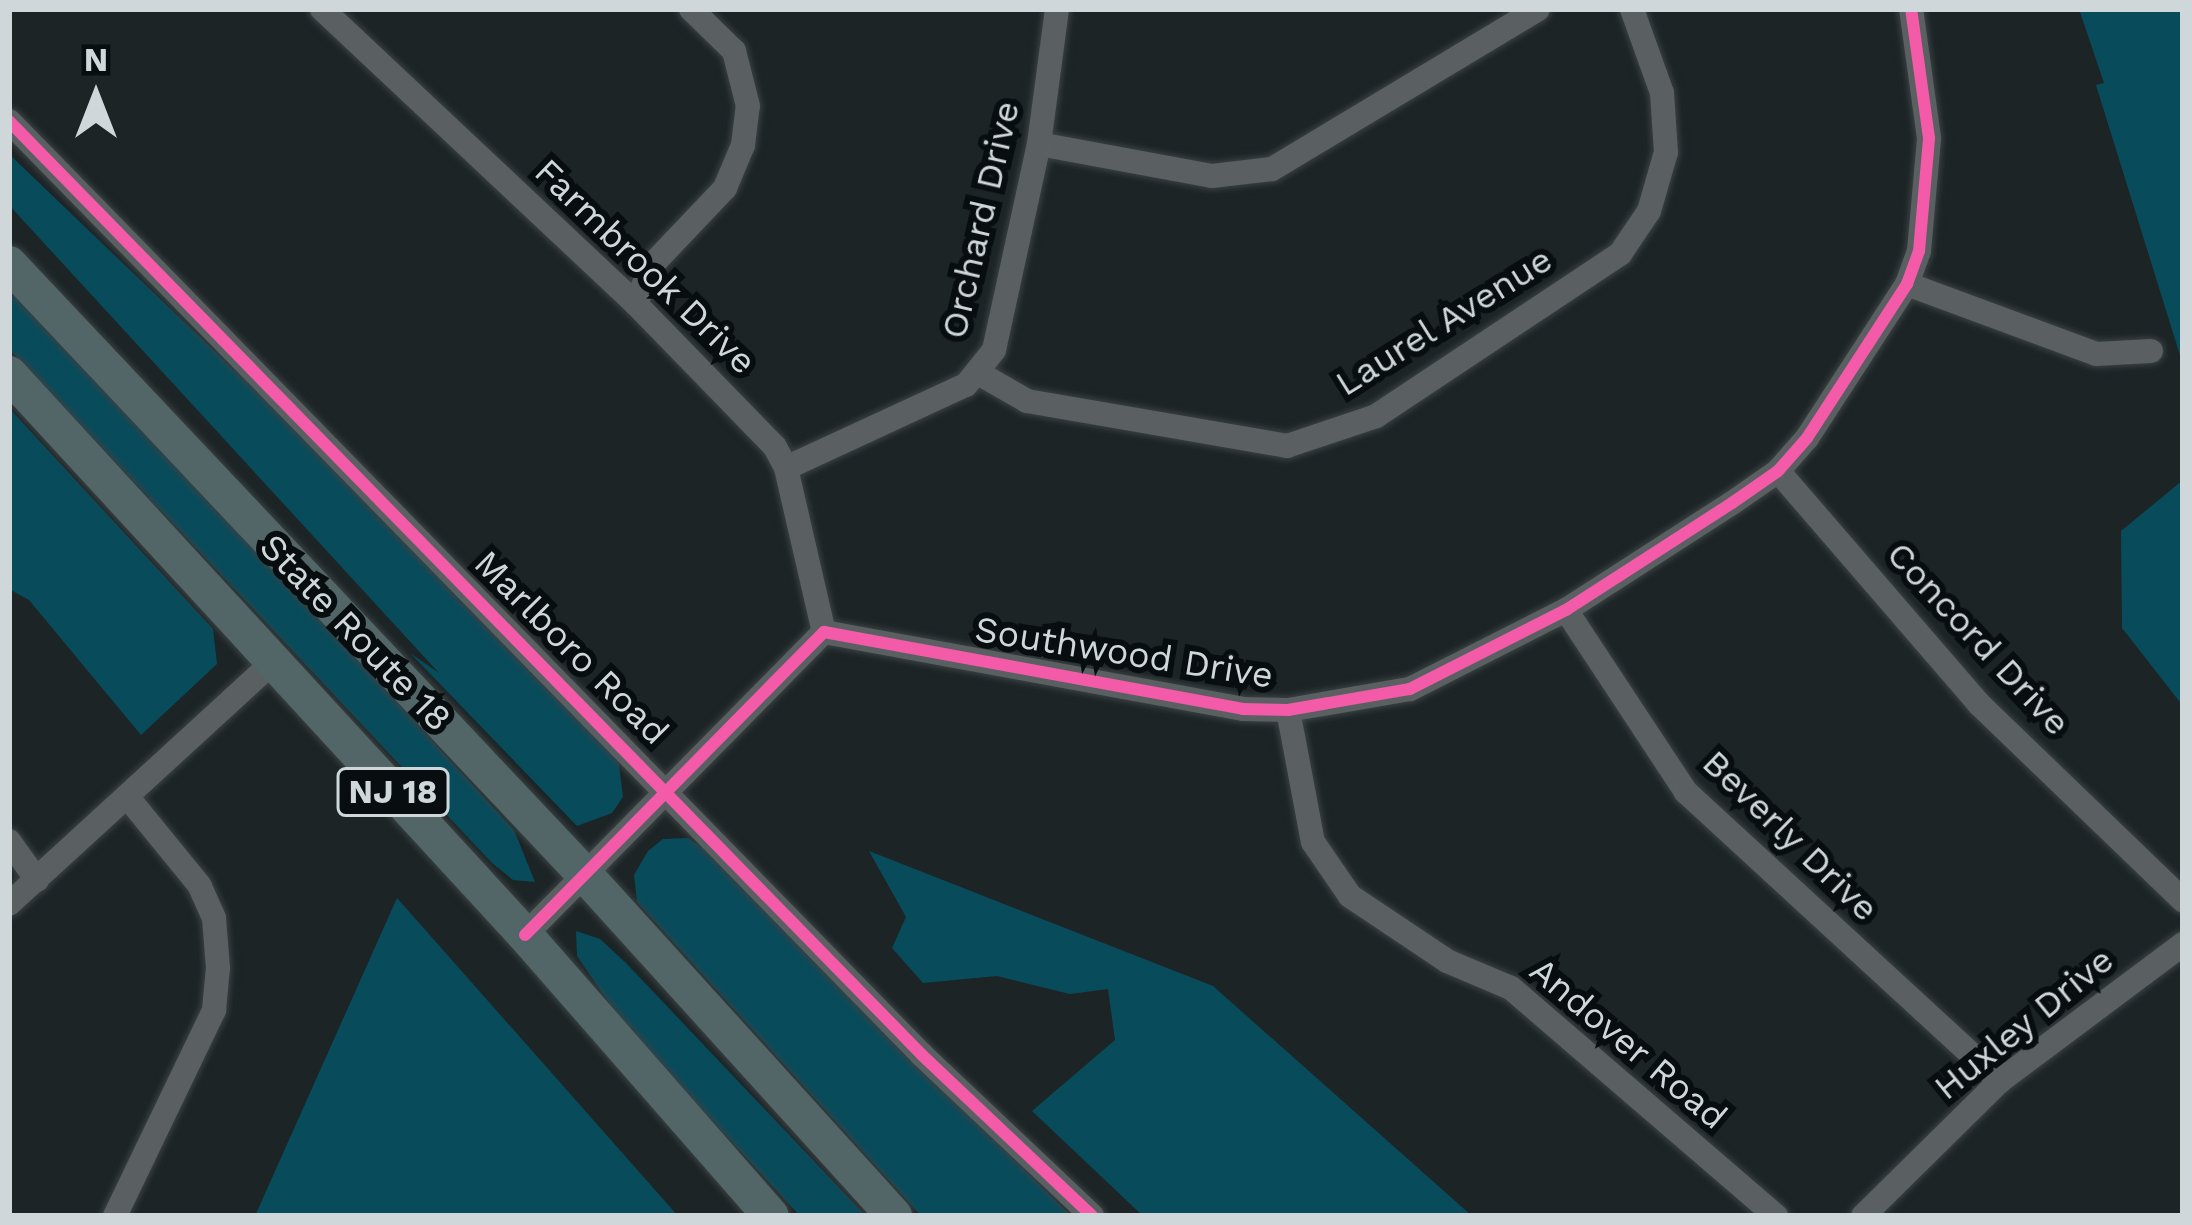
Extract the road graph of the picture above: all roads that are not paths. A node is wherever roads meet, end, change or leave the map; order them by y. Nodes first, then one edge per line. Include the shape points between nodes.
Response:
1 (322, 9) edge
2 (691, 9) edge
3 (1058, 9) edge
4 (1538, 9) edge
5 (1633, 9) edge
6 (1911, 9) edge
7 (9, 122) edge
8 (1039, 144) junction
9 (9, 264) edge
10 (1907, 284) junction
11 (636, 304) junction
12 (2151, 351) dead end
13 (9, 374) edge
14 (980, 374) junction
15 (787, 468) junction
16 (1778, 471) junction
17 (1566, 610) junction
18 (824, 632) junction
19 (273, 662) junction
20 (1288, 710) junction
21 (670, 791) junction
22 (129, 799) junction
23 (9, 841) edge
24 (587, 877) junction
25 (37, 880) junction
26 (2183, 900) edge
27 (9, 904) edge
28 (525, 934) junction
29 (2183, 944) edge
30 (2000, 1081) junction
31 (115, 1216) edge
32 (771, 1216) edge
33 (894, 1216) edge
34 (1092, 1216) edge
35 (1776, 1216) edge
36 (1863, 1216) edge

1 - 11 street, Farmbrook Drive
2 - 11 street via 734,51 748,106 743,145 724,188 651,266
3 - 8 street, Orchard Drive
4 - 8 street via 1272,169 1212,176
5 - 14 street, Laurel Avenue via 1662,93 1666,152 1648,211 1620,254 1376,416 1287,446 1027,400
6 - 10 street, Southwood Drive via 1929,138
7 - 21 street, Marlboro Road
8 - 14 street, Orchard Drive via 994,350
9 - 24 highway, State Route 18 / NJ 18
10 - 12 street via 2096,355
10 - 16 street, Southwood Drive
11 - 15 street, Farmbrook Drive
13 - 19 highway, NJ 18
14 - 15 street, Orchard Drive
15 - 18 street, Farmbrook Drive
16 - 17 street, Southwood Drive
16 - 26 street, Concord Drive via 1979,704
17 - 20 street, Southwood Drive via 1410,689
17 - 30 street, Beverly Drive via 1686,792
18 - 20 street, Southwood Drive via 1244,709
18 - 21 street
19 - 22 street
19 - 28 highway, NJ 18
20 - 35 street, Andover Road via 1312,842 1350,896 1447,961 1511,988
21 - 24 street
21 - 34 street, Marlboro Road via 922,1054
22 - 25 street
22 - 31 street via 200,886 214,918 218,968 214,1010
23 - 25 street
24 - 28 street
24 - 33 highway, State Route 18 / NJ 18
25 - 27 street
28 - 32 highway, NJ 18
29 - 30 street, Huxley Drive
30 - 36 street, Huxley Drive

